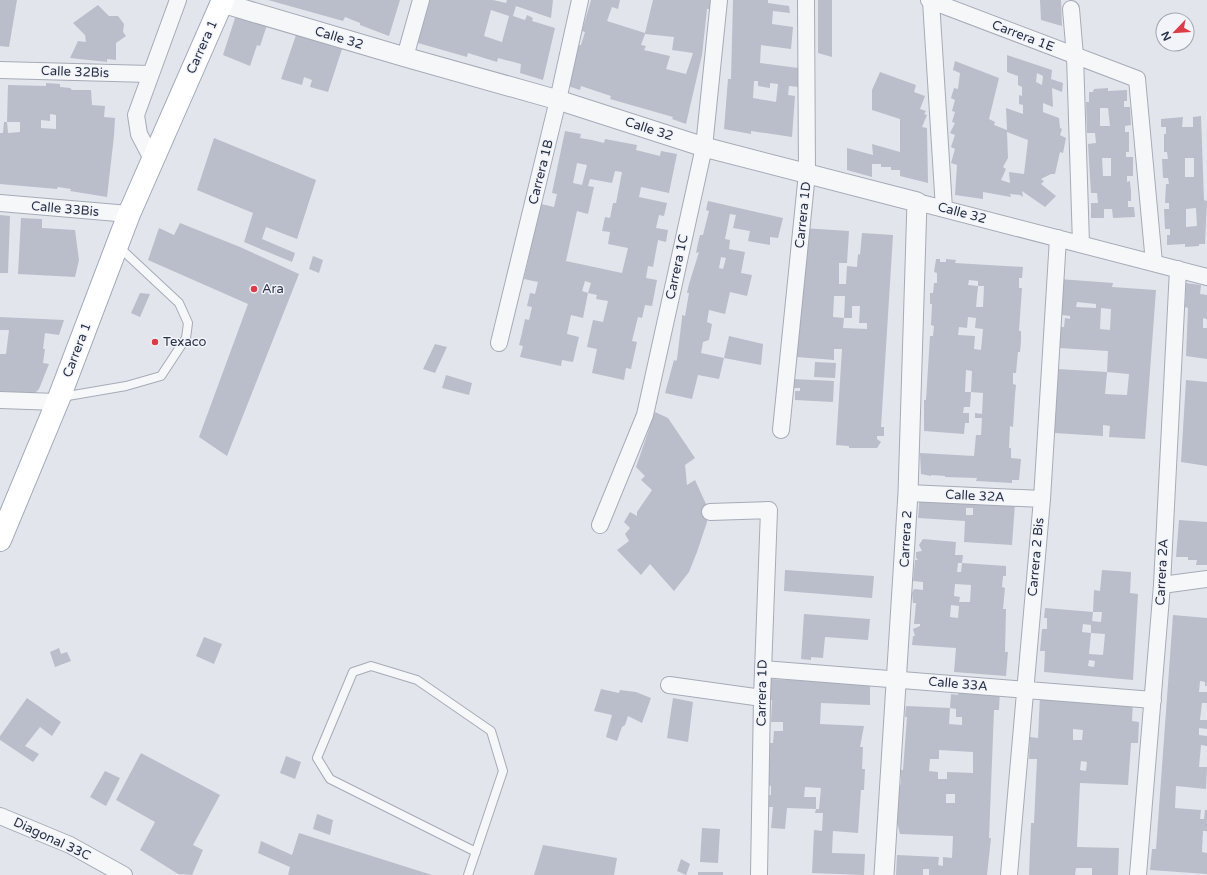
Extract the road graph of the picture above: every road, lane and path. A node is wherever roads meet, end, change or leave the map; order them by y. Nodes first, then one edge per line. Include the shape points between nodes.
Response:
1 (178, 0) edge
2 (421, 0) edge
3 (580, 0) edge
4 (719, 0) edge
5 (806, 0) edge
6 (930, 0) edge
7 (222, 1) edge
8 (1071, 9) dead end
9 (1075, 56) junction
10 (404, 57) junction
11 (0, 70) edge
12 (150, 74) junction
13 (558, 100) junction
14 (704, 147) junction
15 (152, 159) junction
16 (807, 173) junction
17 (917, 202) junction
18 (0, 203) edge
19 (944, 209) junction
20 (129, 214) junction
21 (1058, 238) junction
22 (1080, 244) junction
23 (117, 245) junction
24 (1154, 263) junction
25 (1178, 269) junction
26 (1207, 276) edge
27 (499, 343) dead end
28 (0, 400) edge
29 (58, 400) junction
30 (781, 430) dead end
31 (908, 493) junction
32 (1042, 499) junction
33 (710, 512) dead end
34 (600, 524) dead end
35 (0, 540) edge
36 (1207, 579) edge
37 (1162, 585) junction
38 (763, 669) junction
39 (898, 679) junction
40 (669, 685) dead end
41 (1025, 689) junction
42 (762, 698) junction
43 (1152, 700) junction
44 (0, 816) edge
45 (476, 852) junction
46 (124, 875) edge
47 (468, 875) edge
48 (759, 875) edge
49 (884, 875) edge
50 (1009, 875) edge
51 (1138, 875) edge

1 - 12 street
2 - 10 street
3 - 13 street, Carrera 1B
4 - 14 street, Carrera 1C
5 - 16 street, Carrera 1D
6 - 9 street, Carrera 1E
6 - 19 street, Carrera 1E
7 - 10 street, Calle 32
7 - 15 main road, Carrera 1
8 - 9 street
9 - 22 street
9 - 24 street, Carrera 1E via 1137,80
10 - 13 street, Calle 32
11 - 12 street, Calle 32Bis
12 - 15 street via 136,115 139,134
13 - 14 street, Calle 32
13 - 27 street, Carrera 1B
14 - 16 street, Calle 32
14 - 34 street, Carrera 1C via 645,415
15 - 20 main road, Carrera 1
16 - 17 street, Calle 32
16 - 30 street, Carrera 1D
17 - 19 street, Calle 32
17 - 31 street, Carrera 2
18 - 20 street, Calle 33Bis
19 - 21 street, Calle 32
20 - 23 main road, Carrera 1
21 - 22 street, Calle 32
21 - 32 street, Carrera 2 Bis
22 - 24 street, Calle 32
23 - 29 main road, Carrera 1
23 - 29 lane via 179,303 188,323 186,338 161,376
24 - 25 street, Calle 32
25 - 26 street, Calle 32
25 - 37 street, Carrera 2A
28 - 29 street
29 - 35 main road, Carrera 1
31 - 32 street, Calle 32A
31 - 39 street, Carrera 2
32 - 41 street, Carrera 2 Bis
33 - 38 street, Carrera 1D via 769,510
36 - 37 street
37 - 43 street, Carrera 2A
38 - 39 street, Calle 33A
38 - 42 street, Carrera 1D
39 - 41 street, Calle 33A
39 - 49 street, Carrera 2
40 - 42 street
41 - 43 street, Calle 33A
41 - 50 street, Carrera 2 Bis
42 - 48 street, Carrera 1D
43 - 51 street, Carrera 2A
44 - 46 street, Diagonal 33C via 70,845
45 - 45 lane via 503,771 492,731 417,680 372,666 353,672 317,758 330,779
45 - 47 lane

